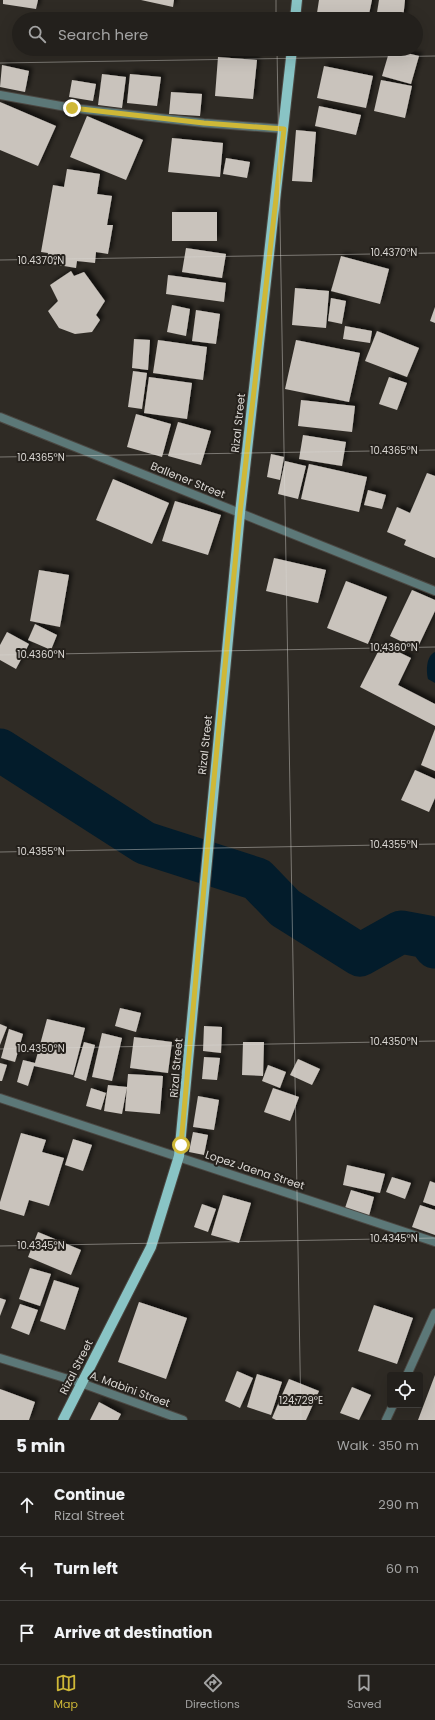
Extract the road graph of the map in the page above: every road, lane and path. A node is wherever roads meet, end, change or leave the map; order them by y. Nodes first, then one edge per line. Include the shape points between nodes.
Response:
1 (297, 0) edge
2 (296, 12) edge
3 (291, 56) edge
4 (0, 95) edge
5 (284, 129) junction
6 (0, 417) edge
7 (240, 513) junction
8 (435, 591) edge
9 (0, 1098) edge
10 (179, 1156) junction
11 (435, 1242) edge
12 (435, 1314) edge
13 (0, 1358) edge
14 (408, 1372) edge
15 (81, 1383) junction
16 (392, 1408) edge
17 (63, 1420) edge
18 (183, 1420) edge
19 (386, 1420) edge

1 - 2 main road
3 - 5 main road, Rizal Street
4 - 5 street via 72,108
5 - 7 main road, Rizal Street
6 - 7 street, Ballener Street
7 - 8 street, Ballener Street
7 - 10 main road, Rizal Street
9 - 10 street, Lopez Jaena Street
10 - 11 street, Lopez Jaena Street
10 - 15 main road, Rizal Street via 151,1247
12 - 14 street
13 - 15 street, A. Mabini Street
15 - 17 main road, Rizal Street
15 - 18 street, A. Mabini Street
16 - 19 street

